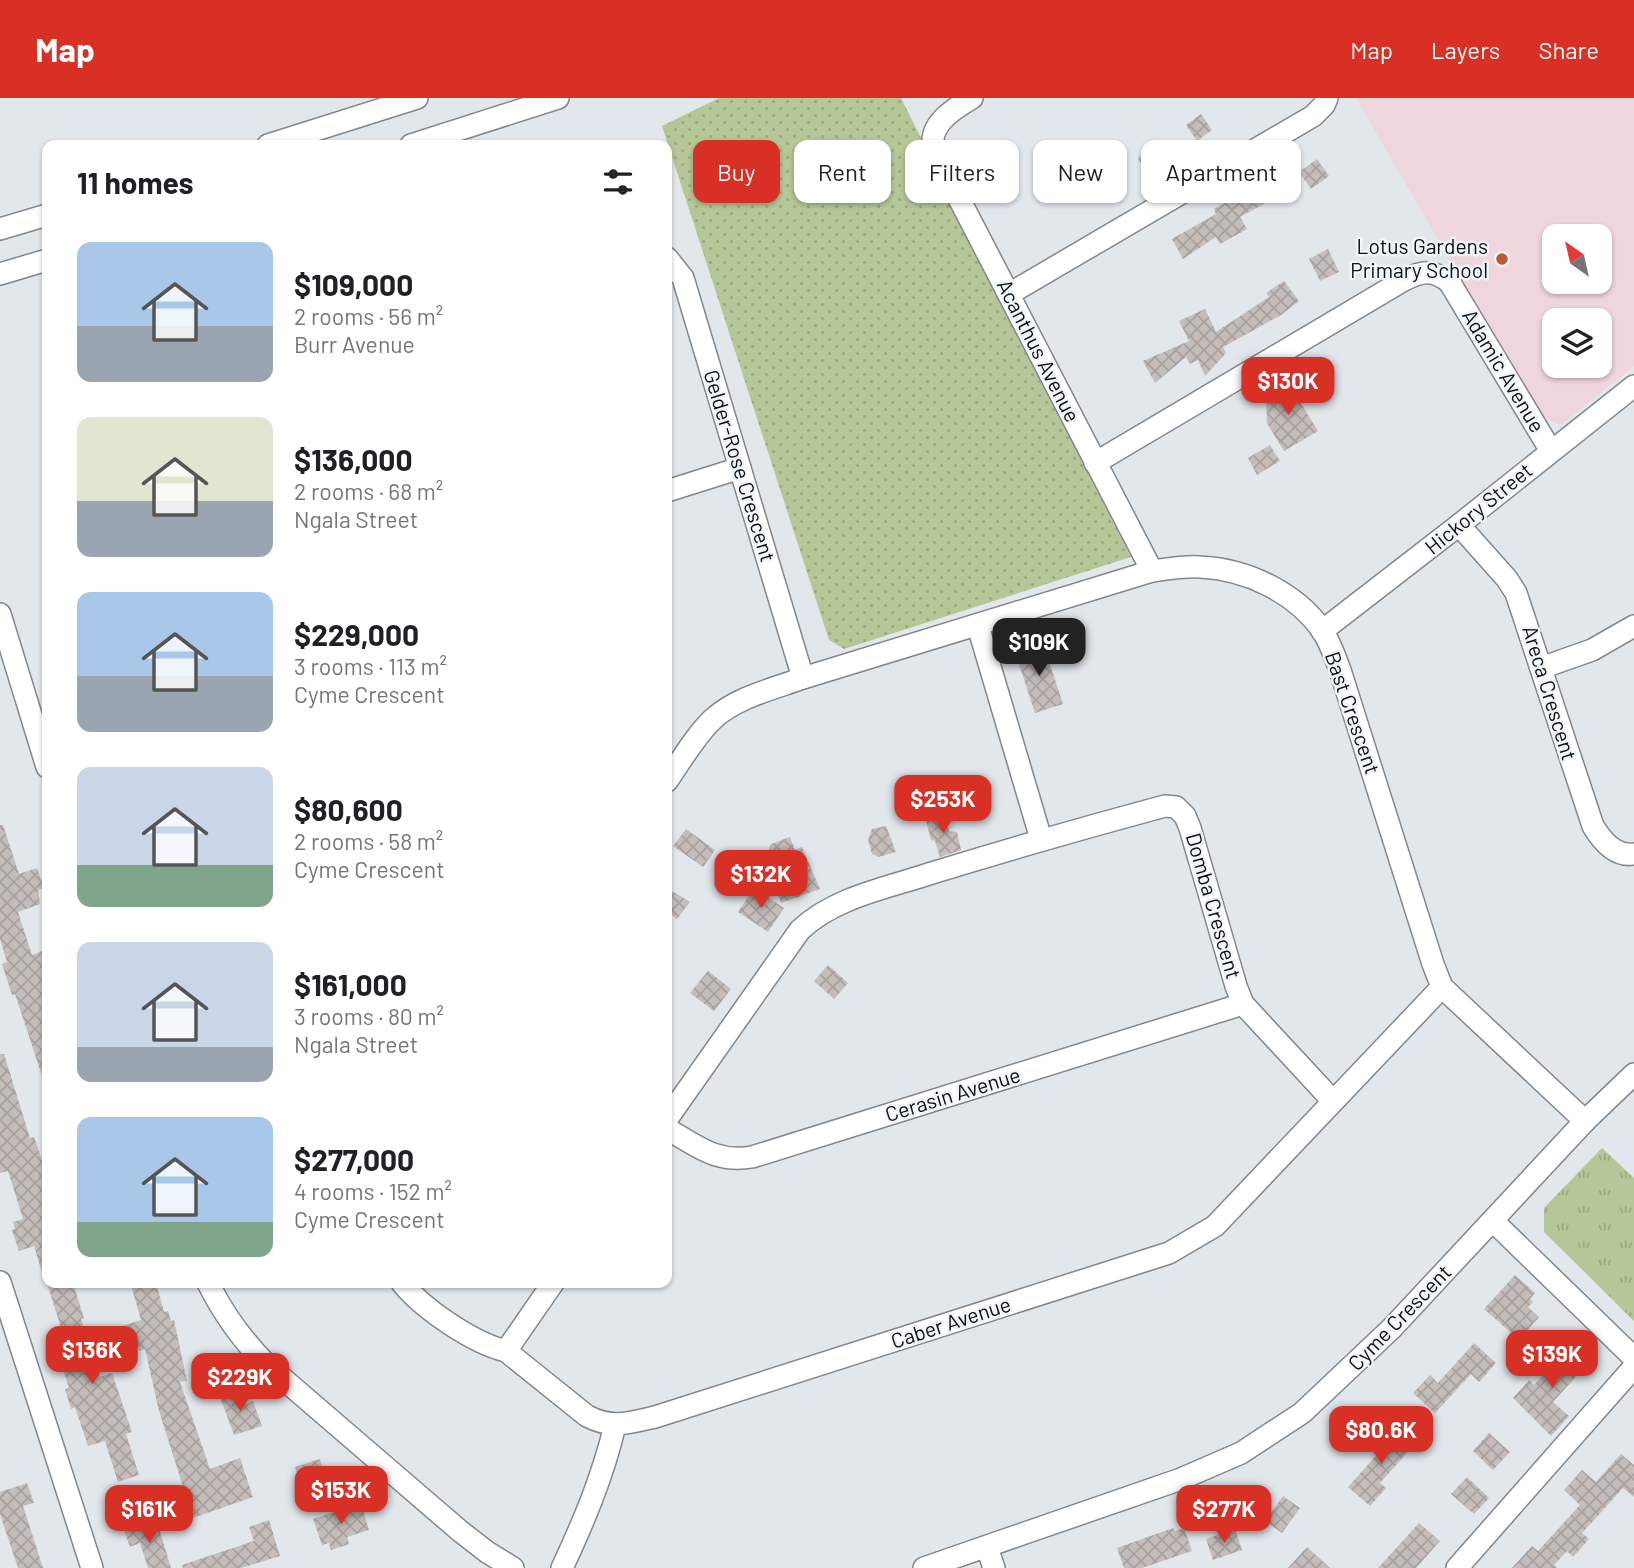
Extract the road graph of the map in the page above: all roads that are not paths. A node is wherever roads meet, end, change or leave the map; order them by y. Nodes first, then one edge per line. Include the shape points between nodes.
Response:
1 (417, 98) edge
2 (558, 98) edge
3 (972, 98) edge
4 (1327, 98) edge
5 (284, 140) edge
6 (427, 140) edge
7 (42, 216) edge
8 (0, 229) edge
9 (42, 261) edge
10 (672, 264) edge
11 (0, 274) edge
12 (1009, 294) junction
13 (1634, 386) edge
14 (1551, 451) junction
15 (1095, 463) junction
16 (740, 468) junction
17 (672, 489) edge
18 (1459, 526) junction
19 (1152, 571) junction
20 (0, 614) edge
21 (1634, 625) edge
22 (978, 626) junction
23 (1322, 631) junction
24 (1541, 668) junction
25 (803, 678) junction
26 (42, 751) edge
27 (672, 774) edge
28 (1041, 839) junction
29 (1634, 854) edge
30 (1442, 987) junction
31 (1243, 1004) junction
32 (1634, 1074) edge
33 (1333, 1101) junction
34 (672, 1112) edge
35 (1585, 1121) junction
36 (672, 1132) edge
37 (1493, 1222) junction
38 (0, 1282) edge
39 (211, 1288) edge
40 (407, 1288) edge
41 (550, 1288) edge
42 (506, 1351) junction
43 (1634, 1358) edge
44 (1634, 1367) edge
45 (615, 1425) junction
46 (986, 1547) junction
47 (480, 1560) edge
48 (92, 1568) edge
49 (513, 1568) edge
50 (562, 1568) edge
51 (924, 1568) edge
52 (993, 1568) edge
53 (1457, 1568) edge

1 - 5 street
2 - 6 street
3 - 12 street, Acanthus Avenue via 946,116 933,141
4 - 12 street via 1313,116
7 - 8 street
9 - 11 street
10 - 16 street, Gelder-Rose Crescent via 683,278
12 - 15 street, Acanthus Avenue
13 - 14 street, Hickory Street
14 - 15 street, Adamic Avenue via 1450,283 1430,272 1404,280
14 - 18 street, Hickory Street
15 - 19 street, Acanthus Avenue
16 - 17 street
16 - 25 street, Gelder-Rose Crescent
18 - 23 street, Hickory Street
18 - 24 street, Areca Crescent via 1516,593
19 - 22 street, Bast Crescent
19 - 23 street, Bast Crescent via 1199,566 1259,580 1291,599
20 - 26 street
21 - 24 street via 1592,650
22 - 25 street, Bast Crescent
22 - 28 street
23 - 30 street, Bast Crescent via 1359,724
24 - 29 street, Areca Crescent via 1593,826 1613,850
25 - 27 street, Bast Crescent via 724,710
28 - 31 street, Domba Crescent via 1165,806 1177,807 1190,828
28 - 34 street, Domba Crescent via 846,901 812,918
30 - 33 street, Caber Avenue
30 - 35 street, Bast Crescent
31 - 33 street, Domba Crescent
31 - 36 street, Cerasin Avenue via 752,1157 719,1158
32 - 35 street, Cyme Crescent
33 - 45 street, Caber Avenue via 1214,1226 1169,1252 655,1417
35 - 37 street, Cyme Crescent
37 - 43 street
37 - 46 street, Cyme Crescent via 1339,1380 1273,1433 1181,1479
38 - 48 street
39 - 47 street via 238,1334 267,1366
40 - 42 street via 469,1337
41 - 42 street
42 - 45 street via 587,1416
44 - 53 street
45 - 50 street via 601,1479
46 - 51 street, Cyme Crescent
46 - 52 street
47 - 49 street

